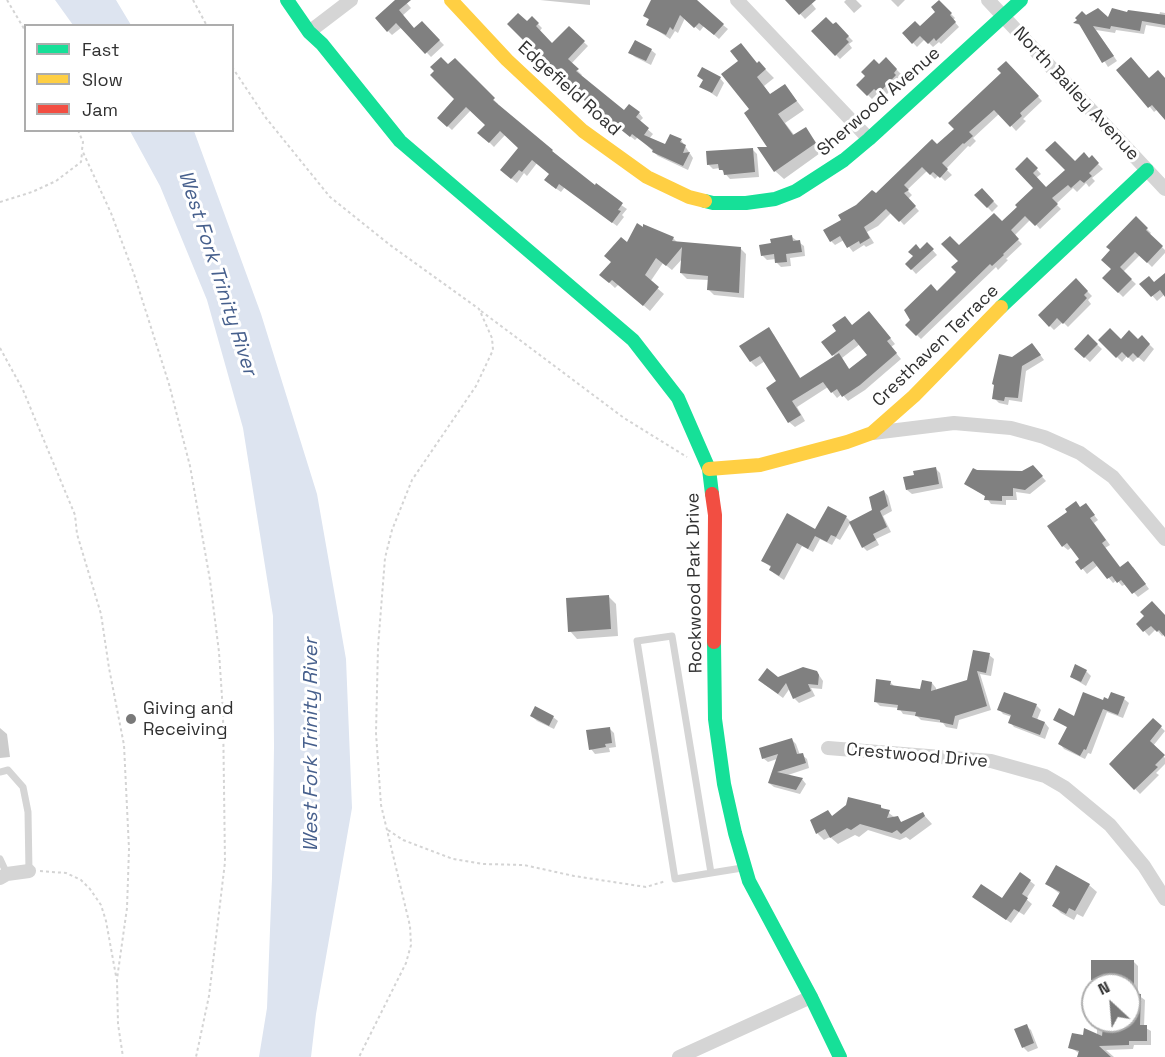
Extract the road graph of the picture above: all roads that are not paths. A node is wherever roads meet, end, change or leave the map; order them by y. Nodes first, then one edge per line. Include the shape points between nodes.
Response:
1 (287, 0) edge
2 (351, 0) edge
3 (451, 0) edge
4 (737, 0) edge
5 (988, 0) edge
6 (1021, 0) edge
7 (1003, 16) junction
8 (309, 32) junction
9 (869, 139) junction
10 (1147, 170) junction
11 (1165, 189) edge
12 (674, 191) joint
13 (872, 433) junction
14 (709, 469) junction
15 (1165, 538) edge
16 (828, 748) dead end
17 (0, 772) edge
18 (0, 859) edge
19 (745, 867) junction
20 (29, 871) joint
21 (711, 873) junction
22 (4, 876) edge
23 (1165, 899) edge
24 (811, 997) junction
25 (679, 1057) edge
26 (840, 1057) edge

1 - 8 street, Rockwood Park Drive
2 - 8 street
3 - 12 street, Edgefield Road via 507,60 583,131 647,177
4 - 9 street
5 - 7 street, North Bailey Avenue
6 - 7 street, Sherwood Avenue
7 - 9 street, Sherwood Avenue
7 - 10 street, North Bailey Avenue
8 - 14 street, Rockwood Park Drive via 400,141 633,340 678,398
9 - 12 street, Sherwood Avenue via 796,191 775,199 713,203
10 - 11 street, North Bailey Avenue
10 - 13 street, Cresthaven Terrace
13 - 14 street, Cresthaven Terrace via 760,465
13 - 15 street via 954,423 1011,428 1044,437 1080,453 1113,477
14 - 19 street, Rockwood Park Drive via 715,515 715,719 724,784
16 - 23 street, Crestwood Drive via 991,760 1045,776 1110,825
17 - 20 lane via 8,770 23,787 28,812
18 - 22 lane
19 - 21 lane
19 - 24 street, Rockwood Park Drive
20 - 22 street
21 - 21 lane via 672,636 637,641 675,879
24 - 25 street
24 - 26 street, Rockwood Park Drive

